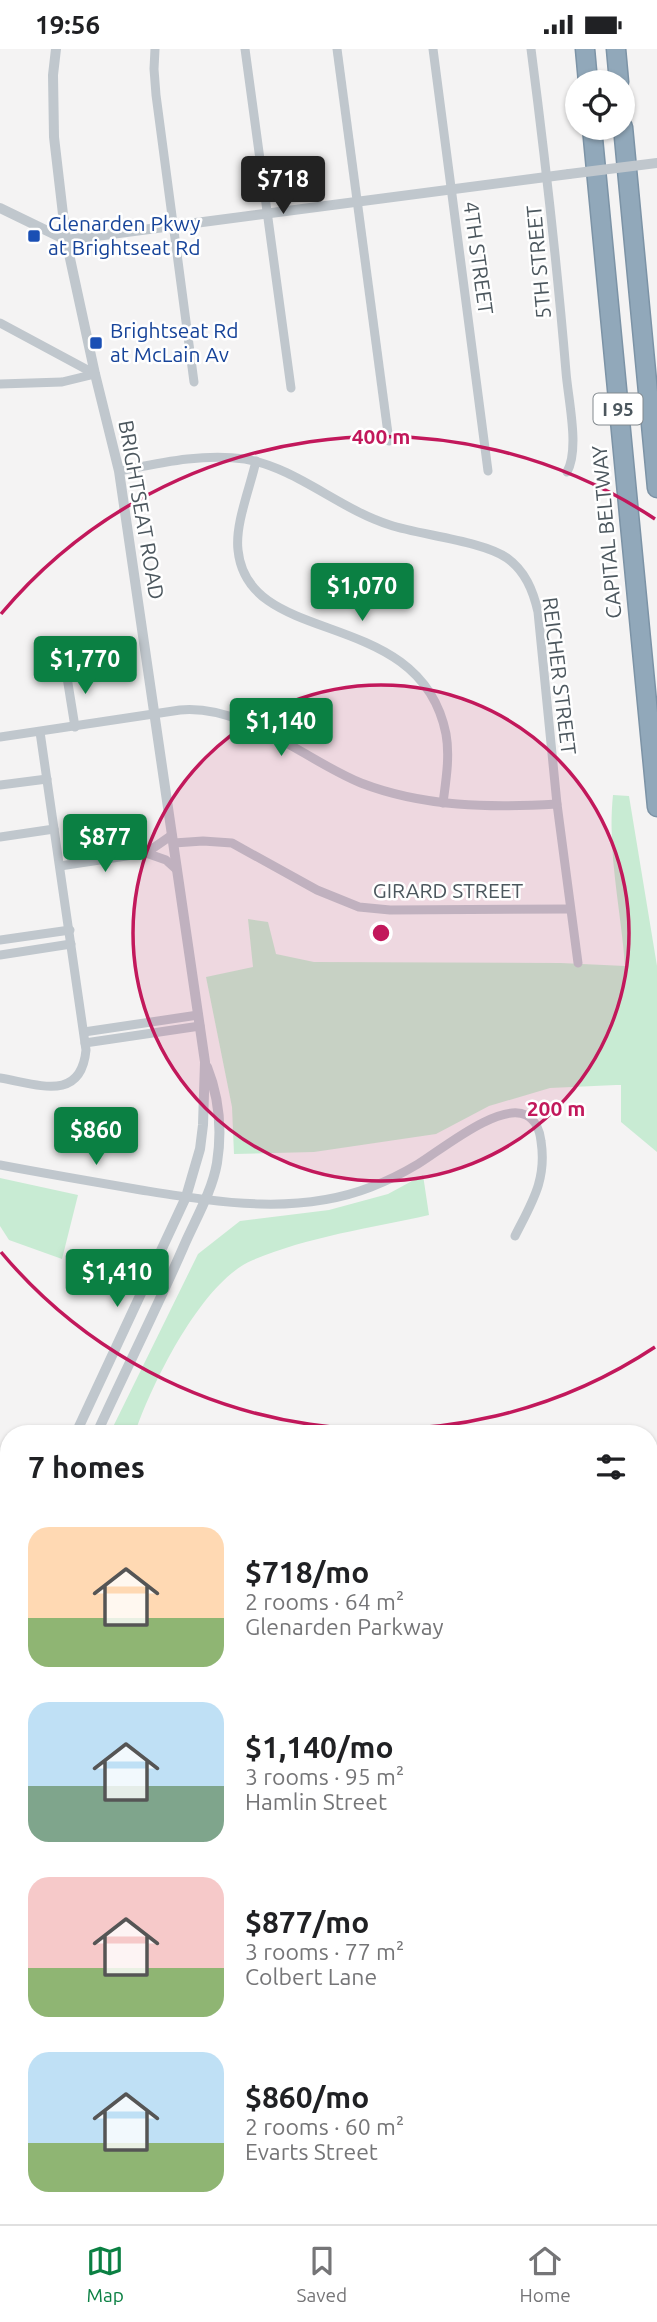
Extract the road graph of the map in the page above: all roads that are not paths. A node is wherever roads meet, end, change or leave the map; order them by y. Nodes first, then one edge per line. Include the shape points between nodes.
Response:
1 (55, 49) edge
2 (155, 49) edge
3 (245, 49) edge
4 (337, 49) edge
5 (433, 49) edge
6 (531, 49) edge
7 (585, 49) edge
8 (616, 49) edge
9 (587, 70) edge
10 (618, 70) edge
11 (593, 140) edge
12 (624, 140) edge
13 (657, 163) edge
14 (548, 177) junction
15 (451, 189) junction
16 (357, 202) junction
17 (0, 208) edge
18 (267, 213) junction
19 (173, 227) junction
20 (66, 240) junction
21 (0, 323) edge
22 (95, 374) junction
23 (194, 382) dead end
24 (0, 384) edge
25 (291, 388) dead end
26 (389, 441) dead end
27 (256, 461) junction
28 (118, 471) junction
29 (488, 471) dead end
30 (567, 472) dead end
31 (657, 488) edge
32 (66, 671) dead end
33 (155, 714) junction
34 (75, 727) junction
35 (40, 732) junction
36 (0, 737) edge
37 (47, 779) junction
38 (0, 785) edge
39 (443, 803) junction
40 (557, 804) junction
41 (657, 807) edge
42 (54, 829) junction
43 (0, 838) edge
44 (173, 839) junction
45 (146, 853) junction
46 (60, 866) junction
47 (177, 870) junction
48 (570, 909) junction
49 (70, 930) junction
50 (0, 940) edge
51 (71, 944) junction
52 (0, 955) edge
53 (578, 963) dead end
54 (199, 1021) junction
55 (84, 1032) junction
56 (85, 1043) junction
57 (205, 1062) junction
58 (0, 1078) edge
59 (0, 1165) edge
60 (186, 1197) junction
61 (205, 1199) junction
62 (515, 1235) dead end
63 (80, 1425) edge
64 (101, 1425) edge

1 - 20 street, BRIGHTSEAT ROAD via 55,157
2 - 19 street
3 - 18 street
4 - 16 street
5 - 15 street, 4TH STREET
6 - 14 street, 5TH STREET
7 - 9 highway
8 - 10 highway
11 - 41 highway, CAPITAL BELTWAY / I 95
12 - 31 highway, I 95
13 - 14 street, bridge
14 - 15 street
14 - 30 street, 5TH STREET via 573,449
15 - 16 street
15 - 29 street, 4TH STREET
16 - 18 street
16 - 26 street
17 - 20 street
18 - 19 street
18 - 25 street
19 - 20 street
19 - 23 street
20 - 22 street, BRIGHTSEAT ROAD
21 - 22 street
22 - 24 street via 62,381
22 - 28 street, BRIGHTSEAT ROAD
27 - 28 street, REICHER STREET via 210,457
27 - 39 street via 238,539 246,579 259,596 276,607 380,648 417,676 431,695 446,733
27 - 40 street, REICHER STREET via 366,517 487,549 504,555 518,568 528,581 538,612
28 - 33 street, BRIGHTSEAT ROAD
32 - 34 street
33 - 34 street
33 - 39 street via 198,709 225,714 362,783
33 - 44 street, BRIGHTSEAT ROAD
34 - 35 street
35 - 36 street
35 - 37 street
37 - 38 street
37 - 42 street
39 - 40 street
40 - 48 street, REICHER STREET
42 - 43 street
42 - 46 street
44 - 45 street
44 - 47 street, BRIGHTSEAT ROAD
44 - 48 street, GIRARD STREET via 232,843 317,890 359,907 390,911
45 - 46 street
45 - 47 street
46 - 49 street
47 - 54 street, BRIGHTSEAT ROAD
48 - 53 street, REICHER STREET
49 - 50 street
49 - 51 street
51 - 52 street
51 - 55 street
54 - 55 street
54 - 56 street
54 - 57 street, BRIGHTSEAT ROAD
55 - 56 street
56 - 58 street via 85,1065 73,1081 51,1087
57 - 60 street, BRIGHTSEAT ROAD via 200,1149
57 - 61 street, BRIGHTSEAT ROAD via 215,1089 219,1138 214,1177
59 - 60 street
60 - 61 street
60 - 63 street, BRIGHTSEAT ROAD
61 - 62 street via 275,1205 344,1196 399,1175 487,1121 521,1113 538,1129 544,1163 538,1190
61 - 64 street, BRIGHTSEAT ROAD

